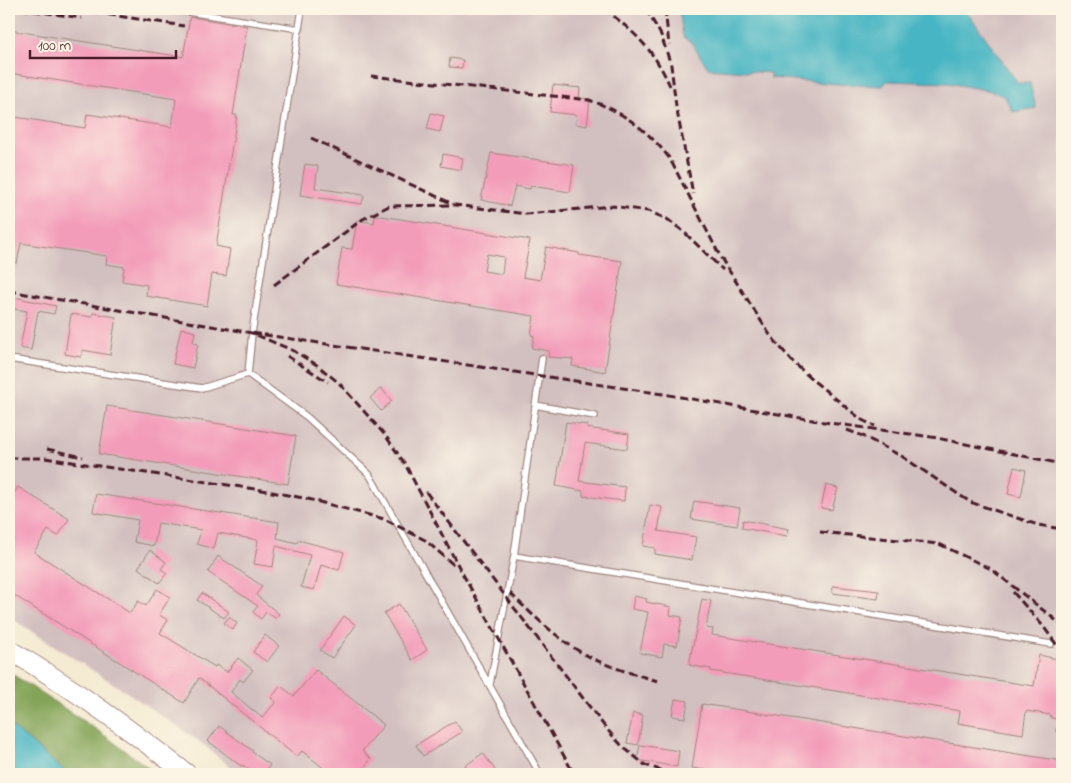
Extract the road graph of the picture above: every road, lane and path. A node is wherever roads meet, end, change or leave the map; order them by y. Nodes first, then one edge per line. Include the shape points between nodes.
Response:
1 (168, 9) edge
2 (302, 9) edge
3 (300, 29) junction
4 (542, 358) dead end
5 (9, 359) edge
6 (248, 374) junction
7 (535, 405) junction
8 (595, 416) dead end
9 (514, 556) junction
10 (1051, 644) dead end
11 (9, 650) edge
12 (490, 684) junction
13 (187, 774) edge
14 (540, 774) edge

1 - 3 lane
2 - 3 lane
3 - 6 lane
4 - 7 lane
5 - 6 lane via 202,388
6 - 12 lane via 307,417 369,474
7 - 8 lane
7 - 9 lane
9 - 10 lane
9 - 12 lane
11 - 13 highway via 99,709
12 - 14 lane

